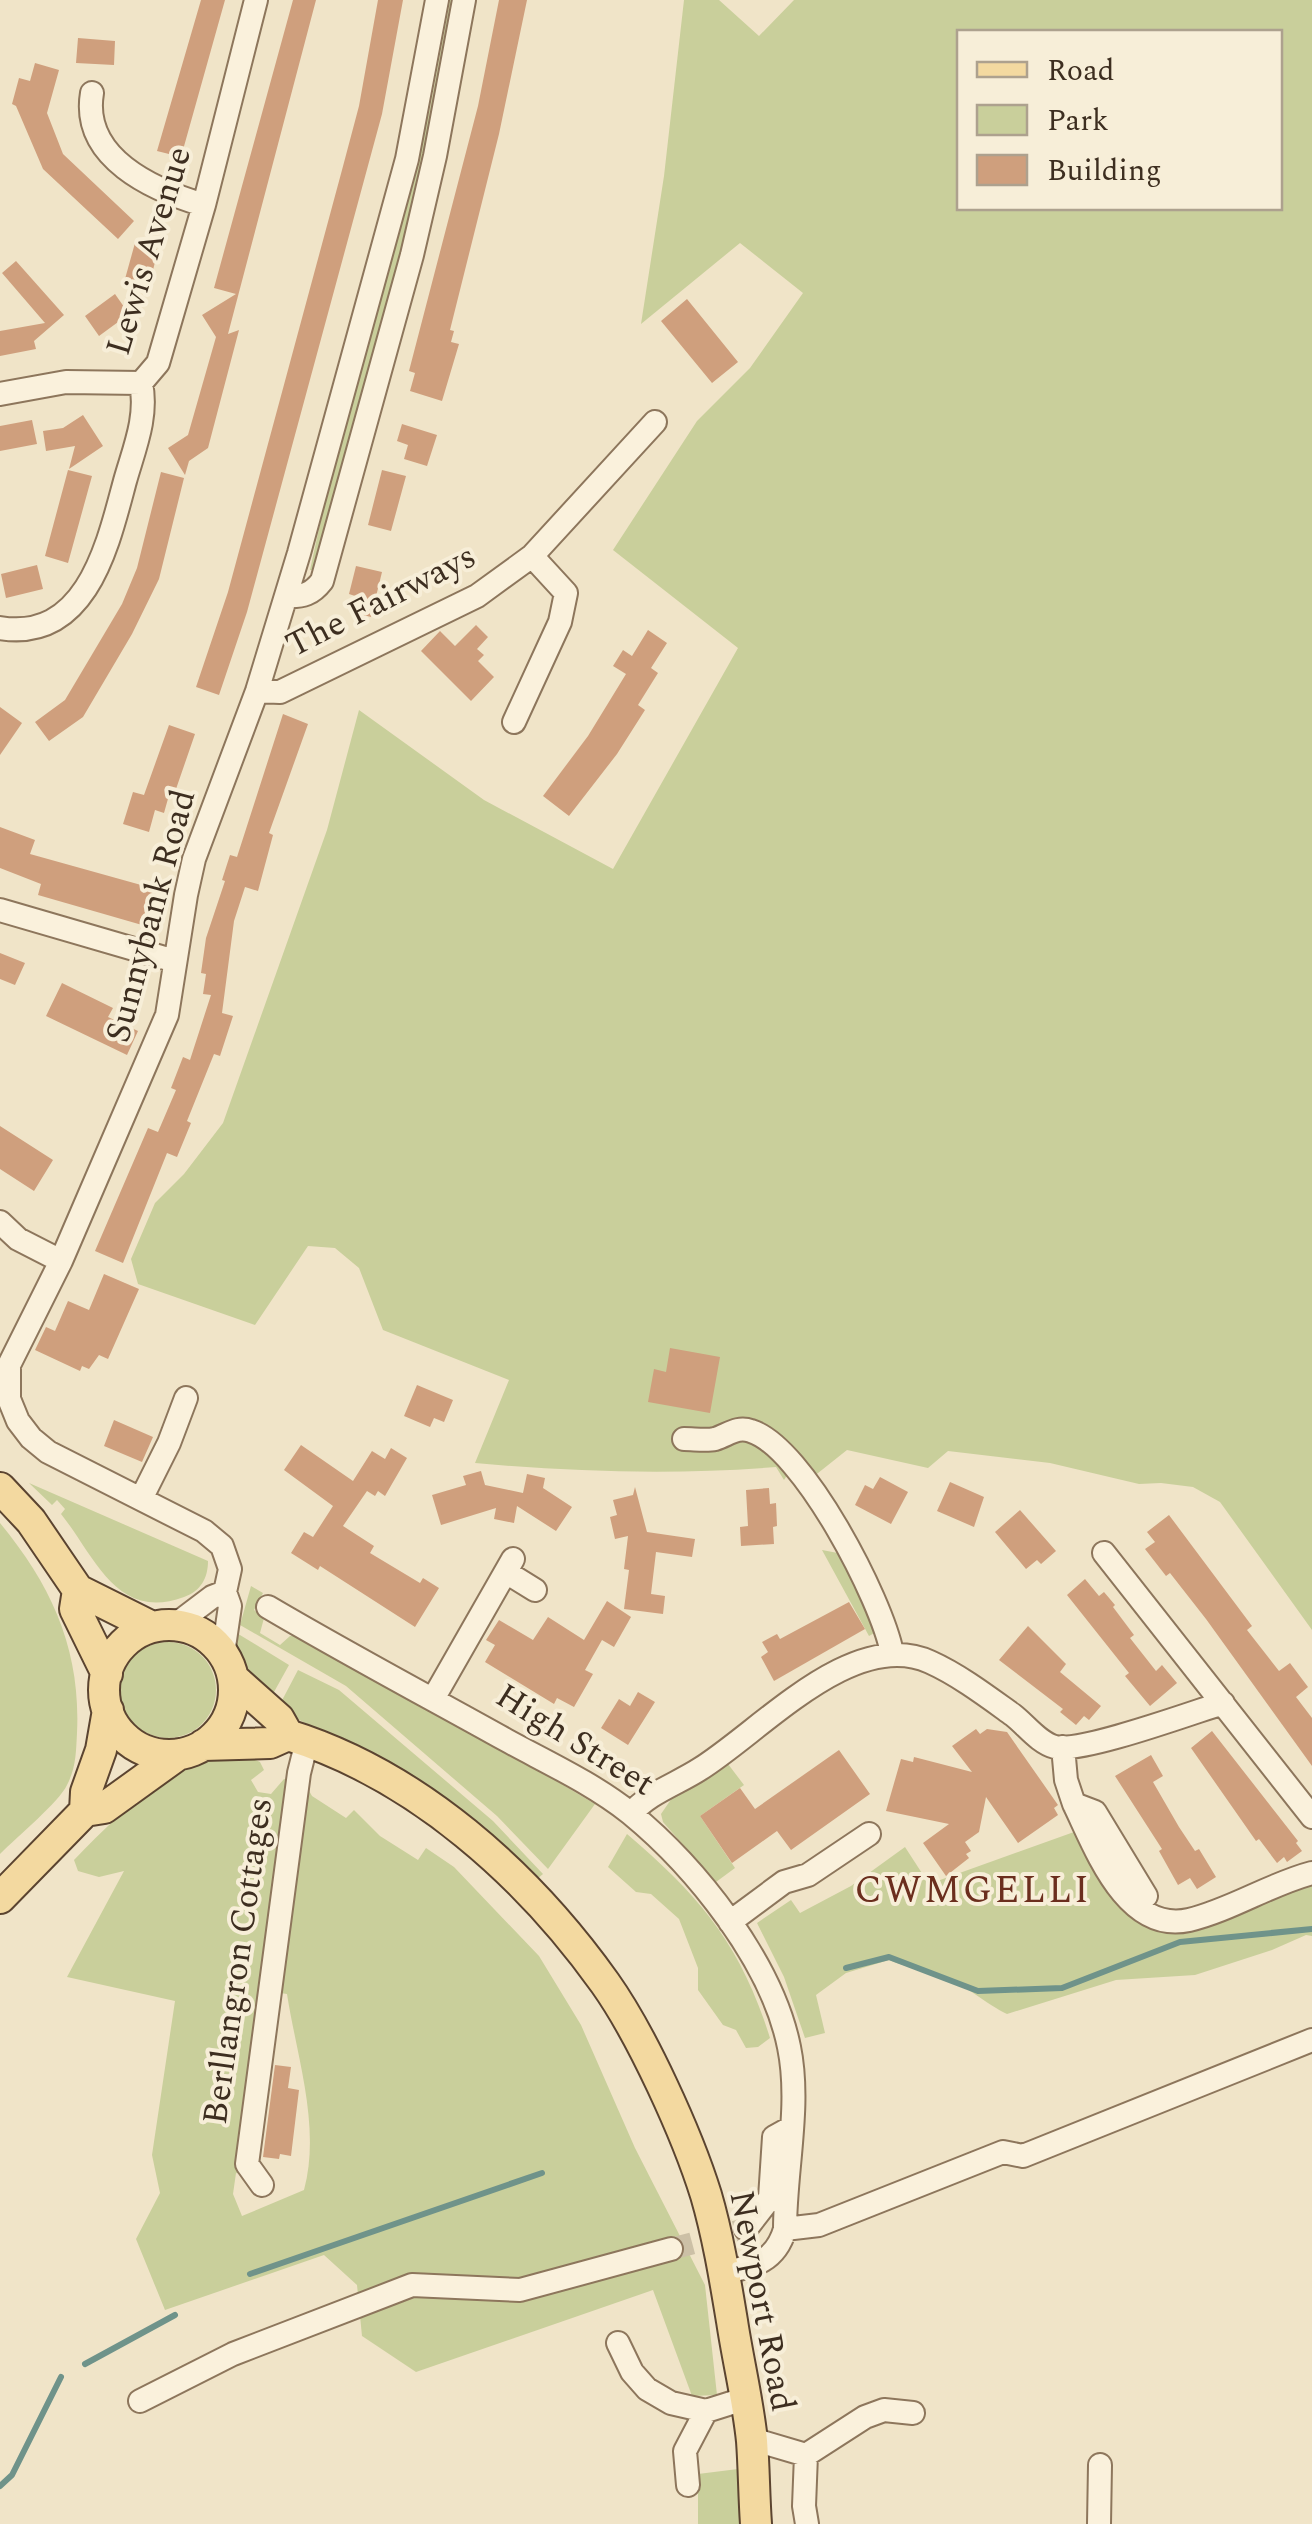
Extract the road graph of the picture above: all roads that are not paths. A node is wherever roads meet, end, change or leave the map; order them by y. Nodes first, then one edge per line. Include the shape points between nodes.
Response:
1 (256, 0) edge
2 (437, 0) edge
3 (464, 0) edge
4 (92, 93) dead end
5 (204, 204) junction
6 (141, 383) junction
7 (0, 394) edge
8 (656, 422) dead end
9 (532, 556) junction
10 (286, 596) junction
11 (0, 628) edge
12 (257, 690) junction
13 (514, 722) dead end
14 (0, 910) edge
15 (175, 961) junction
16 (0, 1222) edge
17 (60, 1262) junction
18 (186, 1398) dead end
19 (684, 1439) dead end
20 (0, 1488) edge
21 (141, 1499) junction
22 (1104, 1554) dead end
23 (78, 1590) junction
24 (535, 1590) dead end
25 (225, 1592) junction
26 (275, 1619) dead end
27 (164, 1626) junction
28 (892, 1653) junction
29 (228, 1667) junction
30 (107, 1674) junction
31 (434, 1699) junction
32 (1224, 1703) junction
33 (108, 1710) junction
34 (298, 1738) junction
35 (1063, 1748) junction
36 (191, 1749) junction
37 (1074, 1804) junction
38 (631, 1814) junction
39 (80, 1816) junction
40 (1312, 1817) edge
41 (870, 1834) dead end
42 (1312, 1873) edge
43 (1146, 1896) dead end
44 (0, 1898) edge
45 (730, 1922) junction
46 (1312, 2040) edge
47 (792, 2127) junction
48 (262, 2184) dead end
49 (785, 2228) junction
50 (746, 2229) tunnel mouth
51 (670, 2249) tunnel mouth
52 (724, 2272) junction
53 (618, 2343) dead end
54 (744, 2399) junction
55 (140, 2401) dead end
56 (706, 2411) junction
57 (913, 2414) dead end
58 (752, 2439) junction
59 (806, 2456) junction
60 (1100, 2465) dead end
61 (688, 2485) dead end
62 (756, 2524) edge
63 (807, 2524) edge
64 (1098, 2524) edge

1 - 5 street, Lewis Avenue
2 - 10 street, Sunnybank Road via 406,159
3 - 10 street via 412,254 322,581 314,592
4 - 5 street via 94,130 122,166 161,192
5 - 6 street, Lewis Avenue via 158,364
6 - 7 street, Lewis Avenue via 66,382
6 - 11 street via 143,414 92,581 46,624
8 - 9 street, The Fairways
9 - 12 street, The Fairways via 477,596 334,668 280,692
9 - 13 street, The Fairways via 566,594
10 - 12 street, Sunnybank Road
12 - 15 street, Sunnybank Road via 194,858
14 - 15 street
15 - 17 street, Sunnybank Road via 157,1044
16 - 17 street
17 - 21 street, Sunnybank Road via 9,1365 9,1398 18,1421 48,1452
18 - 21 street
19 - 28 street via 712,1440 748,1429 794,1465 859,1568
20 - 23 main road
21 - 25 street, Sunnybank Road via 216,1538 230,1568
22 - 32 street
23 - 27 main road
23 - 30 main road via 75,1610
24 - 31 street via 510,1566
25 - 27 street
25 - 29 street, Sunnybank Road
26 - 31 street, High Street
27 - 29 main road via 192,1629
27 - 30 main road via 141,1630 123,1644
28 - 35 street via 932,1662
28 - 38 street via 862,1660 810,1688
29 - 34 main road, Newport Road
29 - 36 main road via 230,1713 218,1732
30 - 33 main road
31 - 38 street, High Street
32 - 35 street
32 - 40 street
33 - 36 main road via 134,1745 168,1756
33 - 39 main road
34 - 36 main road
34 - 48 street, Berllangron Cottages via 246,2164
34 - 52 main road, Newport Road via 384,1778 478,1843 605,1983 626,2015 706,2194
35 - 37 street
36 - 39 main road via 104,1808
37 - 42 street via 1114,1878 1134,1907 1154,1920 1188,1920
37 - 43 street via 1095,1812
38 - 45 street, High Street
39 - 44 main road
41 - 45 street via 808,1875 784,1882
45 - 47 street, High Street via 775,2003 790,2049
46 - 49 street via 1024,2156 1003,2152 820,2225
47 - 49 street, High Street
47 - 50 street via 774,2137 770,2198
49 - 52 street via 769,2259
51 - 55 street via 520,2290 412,2285 233,2354
52 - 54 main road, Newport Road
53 - 56 street via 648,2388 671,2403
54 - 56 street
54 - 58 main road, Newport Road
56 - 61 street via 684,2451
57 - 59 street via 884,2410
58 - 59 street
58 - 62 main road, Newport Road
59 - 63 street
60 - 64 street

